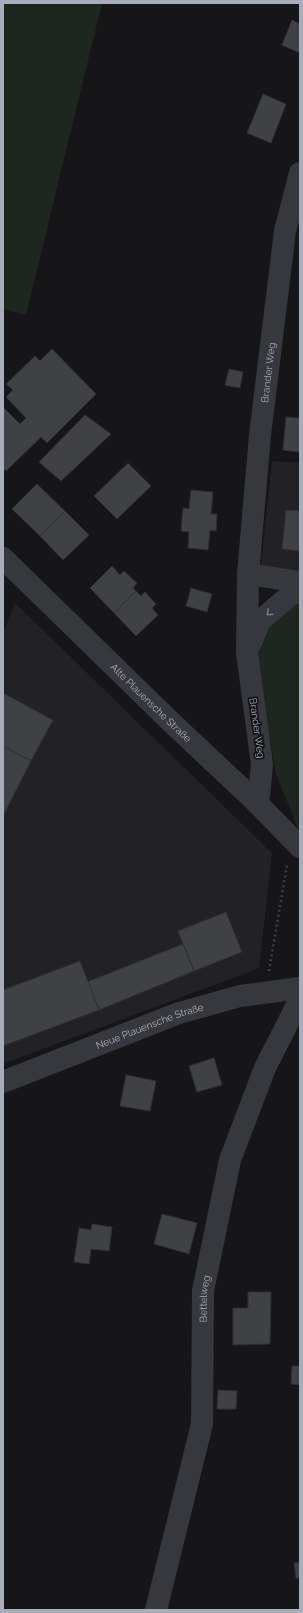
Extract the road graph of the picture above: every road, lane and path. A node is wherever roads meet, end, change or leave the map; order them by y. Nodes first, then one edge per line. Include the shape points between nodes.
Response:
1 (300, 173) edge
2 (3, 558) edge
3 (248, 574) junction
4 (300, 582) edge
5 (300, 590) edge
6 (247, 653) junction
7 (255, 801) junction
8 (296, 842) edge
9 (300, 988) edge
10 (265, 992) junction
11 (300, 999) edge
12 (3, 1082) edge
13 (156, 1610) edge

1 - 3 street, Brander Weg via 285,231 260,435
2 - 7 street, Alte Plauensche Straße
3 - 4 street
3 - 6 street, Brander Weg
5 -> 6 street, Brander Weg via 260,621
6 - 7 street, Brander Weg via 262,764 259,796
7 - 8 street, Alte Plauensche Straße
8 - 10 path
9 - 10 street, Neue Plauensche Straße
10 - 12 street, Neue Plauensche Straße via 240,996 179,1013
11 - 13 street, Bettelweg via 265,1068 230,1160 203,1291 202,1424

